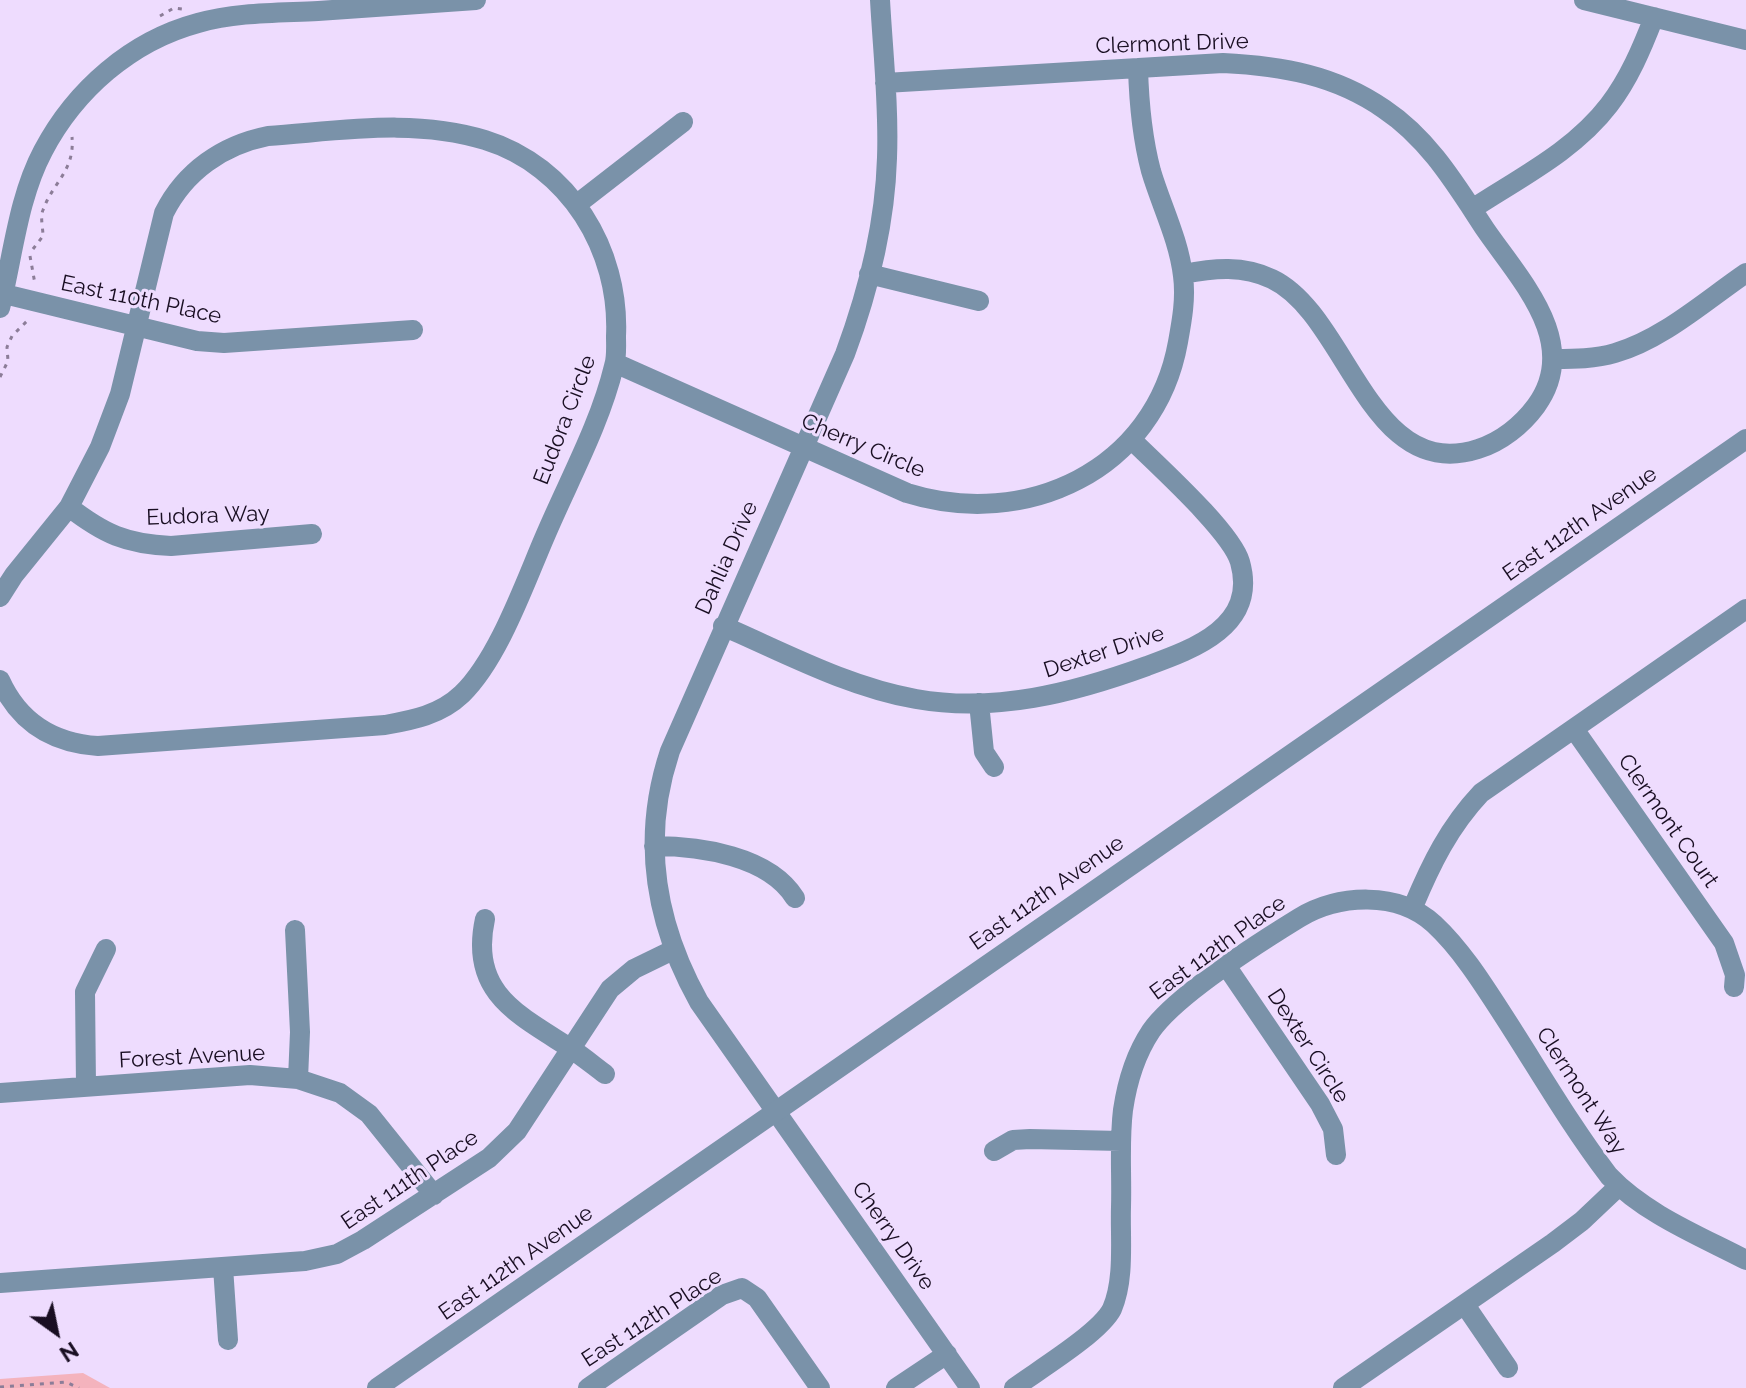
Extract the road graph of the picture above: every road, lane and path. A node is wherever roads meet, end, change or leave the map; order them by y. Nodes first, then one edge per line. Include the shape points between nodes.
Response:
1 (476, 0) edge
2 (880, 0) edge
3 (1584, 0) edge
4 (426, 2) edge
5 (192, 10) dead end
6 (1654, 17) junction
7 (148, 22) dead end
8 (1746, 40) edge
9 (1138, 68) junction
10 (885, 83) junction
11 (683, 122) dead end
12 (72, 135) dead end
13 (576, 205) junction
14 (1472, 209) junction
15 (1746, 273) edge
16 (869, 274) junction
17 (1183, 274) junction
18 (1, 298) edge
19 (979, 301) dead end
20 (31, 302) junction
21 (136, 327) junction
22 (413, 330) dead end
23 (1554, 359) junction
24 (615, 363) junction
25 (0, 377) edge
26 (1746, 439) edge
27 (1132, 440) junction
28 (802, 447) junction
29 (69, 507) junction
30 (312, 534) dead end
31 (0, 597) edge
32 (1746, 609) edge
33 (723, 626) junction
34 (0, 680) edge
35 (979, 703) junction
36 (1574, 729) junction
37 (994, 767) dead end
38 (654, 846) junction
39 (795, 898) dead end
40 (1413, 907) junction
41 (485, 919) dead end
42 (295, 930) dead end
43 (106, 949) dead end
44 (673, 950) junction
45 (1227, 967) junction
46 (1734, 987) dead end
47 (571, 1049) junction
48 (605, 1074) dead end
49 (298, 1079) junction
50 (86, 1086) junction
51 (0, 1093) edge
52 (777, 1112) junction
53 (1121, 1141) junction
54 (994, 1151) dead end
55 (1336, 1155) dead end
56 (1619, 1186) junction
57 (434, 1195) junction
58 (1746, 1260) edge
59 (223, 1267) junction
60 (0, 1283) edge
61 (1465, 1305) junction
62 (228, 1340) dead end
63 (947, 1354) junction
64 (1508, 1368) dead end
65 (0, 1387) edge
66 (79, 1388) edge
67 (377, 1388) edge
68 (588, 1388) edge
69 (820, 1388) edge
70 (896, 1388) edge
71 (970, 1388) edge
72 (1014, 1388) edge
73 (1343, 1388) edge

1 - 4 street
2 - 10 street, Dahlia Drive
3 - 6 street
4 - 18 street via 198,23 122,58 81,97 42,152 26,193
5 - 7 path via 174,8
6 - 8 street
6 - 14 street via 1622,85 1598,118 1566,147
9 - 10 street, Clermont Drive
9 - 14 street, Clermont Drive via 1272,66 1333,81 1386,109 1415,134
9 - 17 street, Cherry Circle via 1143,139
10 - 16 street, Dahlia Drive via 885,189
11 - 13 street
12 - 20 path via 74,153 41,212 43,236 30,252 35,283
13 - 21 street, Eudora Circle via 525,159 487,140 445,129 393,127 248,140 206,162 173,195 154,247
13 - 24 street, Eudora Circle via 599,241 613,283
14 - 23 street, Clermont Drive via 1546,320
15 - 23 street via 1632,347 1598,357
16 - 19 street
16 - 28 street, Dahlia Drive via 845,354
17 - 23 street via 1237,269 1281,284 1309,311 1389,425 1410,441 1439,451 1478,449 1511,431 1542,398
17 - 27 street, Cherry Circle via 1183,314 1171,374
18 - 20 street, East 110th Place
20 - 21 street, East 110th Place
20 - 25 path via 29,319 7,347 8,361
21 - 22 street, East 110th Place via 224,343
21 - 29 street, Eudora Circle via 110,423
24 - 28 street, Cherry Circle
24 - 34 street, Eudora Circle via 510,617 480,674 439,711 385,725 77,745 31,723
26 - 52 street, East 112th Avenue
27 - 28 street, Cherry Circle via 1056,491 982,505 947,504 907,493
27 - 35 street, Dexter Drive via 1234,549 1243,582 1230,620 1201,644 1090,687
28 - 33 street, Dahlia Drive
29 - 30 street, Eudora Way via 101,531 150,545
29 - 31 street, Eudora Circle
32 - 36 street
33 - 35 street, Dexter Drive via 875,689 917,699
33 - 38 street, Dahlia Drive via 663,774
35 - 37 street via 984,752
36 - 40 street via 1504,774 1470,804 1443,842
36 - 46 street, Clermont Court via 1724,943
38 - 39 street via 718,852 767,872
38 - 44 street, Dahlia Drive
40 - 45 street, East 112th Place via 1356,899 1314,909
40 - 56 street, Clermont Way via 1471,967 1594,1157
41 - 47 street via 483,960 496,993 531,1025
42 - 49 street
43 - 50 street via 85,992
44 - 47 street, East 111th Place via 634,969 610,989
44 - 52 street, Dahlia Drive via 699,1002
45 - 53 street, East 112th Place via 1175,1006 1149,1034 1132,1070
45 - 55 street, Dexter Circle via 1320,1104 1333,1129
47 - 48 street
47 - 57 street, East 111th Place via 504,1145
49 - 50 street, Forest Avenue via 250,1075
49 - 57 street, Forest Avenue via 340,1093 369,1114
50 - 51 street, Forest Avenue
52 - 63 street, Cherry Drive
52 - 67 street, East 112th Avenue
53 - 54 street via 1013,1140
53 - 72 street, East 112th Place via 1119,1267 1112,1308 1102,1322
56 - 58 street, Clermont Way
56 - 61 street via 1582,1221
57 - 59 street, East 111th Place via 337,1254
59 - 60 street, East 111th Place
59 - 62 street
61 - 64 street
61 - 73 street
63 - 70 street
63 - 71 street, Cherry Drive
65 - 66 path via 66,1382
68 - 69 street, East 112th Place via 722,1295 742,1288 757,1298

